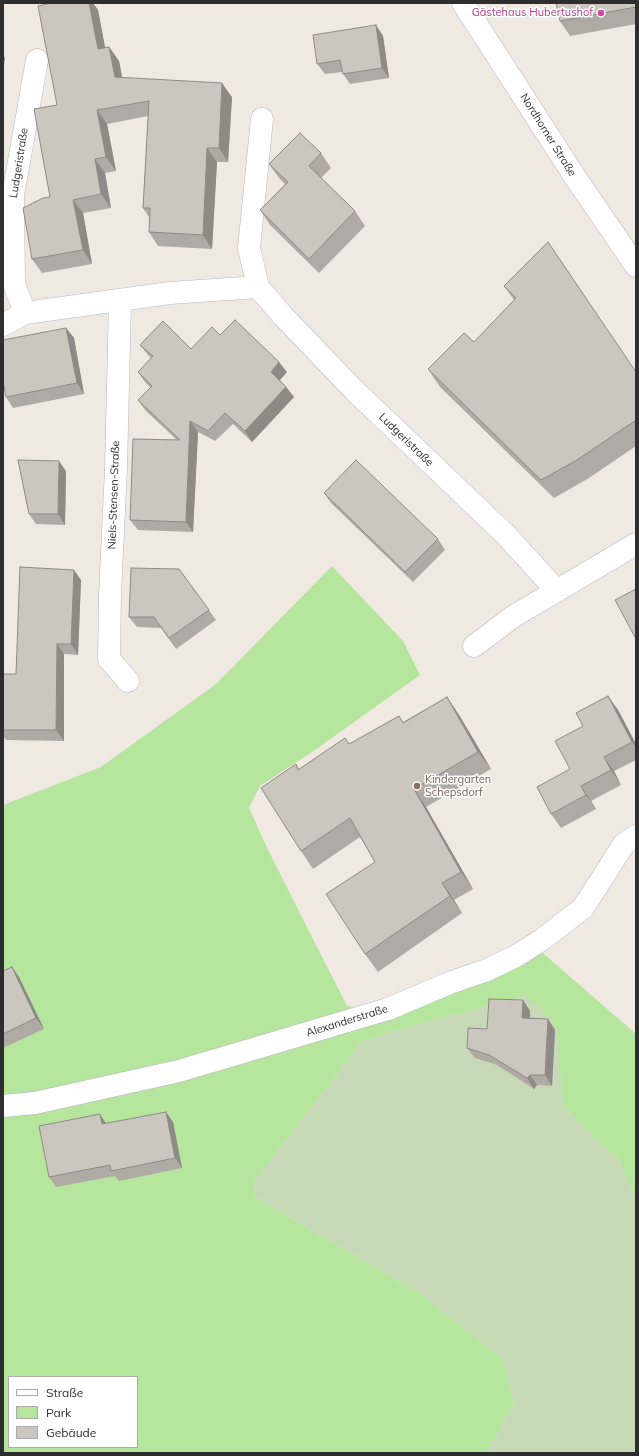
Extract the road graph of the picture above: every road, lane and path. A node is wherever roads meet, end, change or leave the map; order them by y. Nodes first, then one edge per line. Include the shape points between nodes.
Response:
1 (463, 3) edge
2 (37, 60) dead end
3 (262, 119) dead end
4 (636, 266) edge
5 (258, 287) junction
6 (120, 301) junction
7 (25, 313) junction
8 (3, 325) edge
9 (636, 544) edge
10 (557, 591) junction
11 (474, 646) dead end
12 (128, 681) dead end
13 (636, 836) edge
14 (3, 1106) edge

1 - 4 street, Nordhorner Straße via 575,178
2 - 7 street, Ludgeristraße via 13,195 14,284
3 - 5 street, Ludgeristraße via 249,248
5 - 6 street via 170,293
5 - 10 street, Ludgeristraße via 353,389 506,535
6 - 7 street
6 - 12 street, Niels-Stensen-Straße via 109,659
7 - 8 street
9 - 10 street
10 - 11 street via 514,616
13 - 14 street, Alexanderstraße via 624,844 583,908 523,952 486,970 388,1009 179,1071 35,1103

